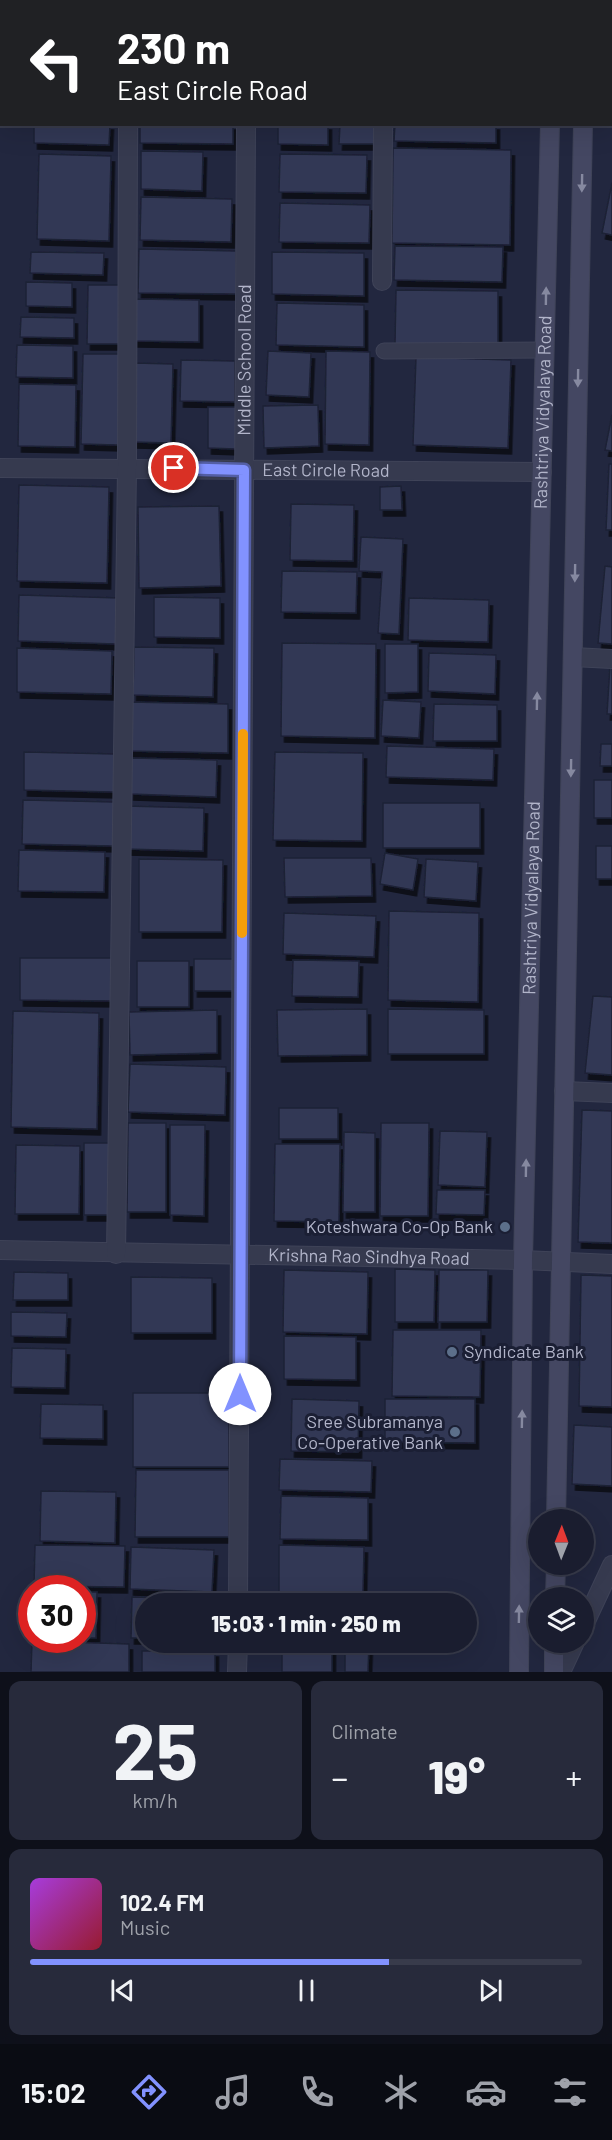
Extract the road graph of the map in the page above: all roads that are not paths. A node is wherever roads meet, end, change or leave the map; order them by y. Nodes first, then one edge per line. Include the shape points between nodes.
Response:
1 (128, 126) edge
2 (246, 126) edge
3 (383, 126) edge
4 (550, 126) edge
5 (583, 126) edge
6 (382, 280) dead end
7 (545, 350) junction
8 (384, 351) dead end
9 (0, 468) edge
10 (127, 468) junction
11 (244, 470) junction
12 (542, 472) junction
13 (573, 657) junction
14 (612, 659) edge
15 (564, 1091) junction
16 (612, 1093) edge
17 (0, 1250) edge
18 (116, 1254) junction
19 (241, 1255) junction
20 (523, 1260) junction
21 (561, 1263) junction
22 (612, 1264) edge
23 (556, 1509) edge
24 (612, 1565) edge
25 (238, 1593) edge
26 (594, 1604) edge
27 (238, 1653) edge
28 (554, 1653) edge
29 (570, 1653) edge
30 (237, 1672) edge
31 (519, 1672) edge
32 (554, 1672) edge
33 (561, 1672) edge

1 - 10 street
2 - 11 street, Middle School Road
3 - 6 street
7 -> 4 main road, Rashtriya Vidyalaya Road
5 -> 13 main road, Rashtriya Vidyalaya Road
7 - 8 lane
7 - 12 main road, Rashtriya Vidyalaya Road
9 - 10 street, East Circle Road
10 - 11 street, East Circle Road
10 - 18 street
11 - 12 street, East Circle Road
11 - 19 street, Middle School Road
20 -> 12 main road, Rashtriya Vidyalaya Road
13 - 14 street
13 -> 15 main road, Rashtriya Vidyalaya Road
15 - 16 street
15 - 21 main road, Rashtriya Vidyalaya Road
17 - 18 street, Krishna Rao Sindhya Road
18 - 19 street, Krishna Rao Sindhya Road
19 - 20 street, Krishna Rao Sindhya Road
19 - 25 street, Middle School Road
20 - 21 street, Krishna Rao Sindhya Road
31 -> 20 main road, Rashtriya Vidyalaya Road
21 - 22 street, Krishna Rao Sindhya Road
21 - 23 main road, Rashtriya Vidyalaya Road
24 - 26 street
27 - 30 street
28 - 32 main road
29 - 33 street

